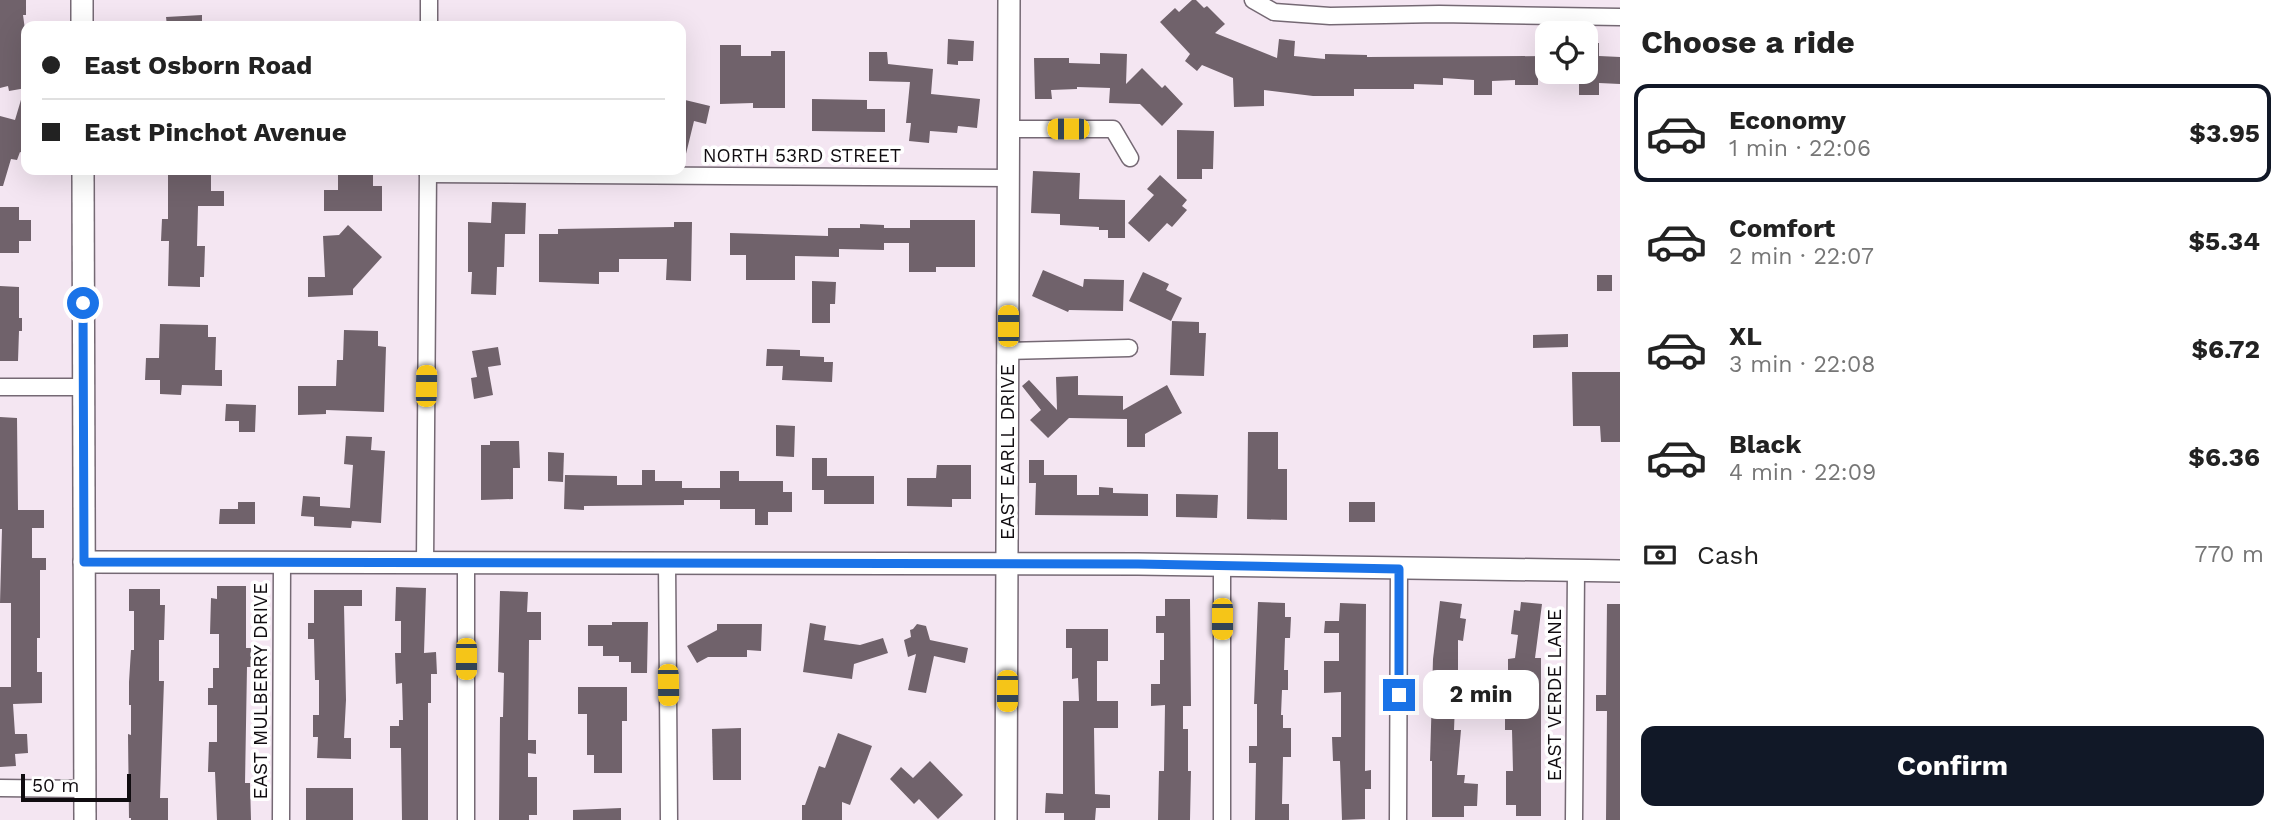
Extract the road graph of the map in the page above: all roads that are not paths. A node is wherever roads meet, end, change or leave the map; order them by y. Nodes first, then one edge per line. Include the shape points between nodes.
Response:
1 (82, 0) edge
2 (429, 0) edge
3 (1009, 0) edge
4 (1253, 0) edge
5 (1439, 7) edge
6 (1620, 17) edge
7 (82, 21) edge
8 (429, 21) edge
9 (1008, 129) junction
10 (1130, 158) dead end
11 (83, 175) edge
12 (428, 175) edge
13 (686, 175) edge
14 (1008, 178) junction
15 (1129, 348) dead end
16 (1008, 351) junction
17 (0, 387) edge
18 (83, 387) junction
19 (84, 562) junction
20 (667, 562) junction
21 (282, 563) junction
22 (425, 564) junction
23 (466, 564) junction
24 (1007, 564) junction
25 (1222, 566) junction
26 (1399, 569) junction
27 (1576, 571) junction
28 (1620, 571) edge
29 (0, 788) edge
30 (85, 789) junction
31 (85, 820) edge
32 (281, 820) edge
33 (466, 820) edge
34 (669, 820) edge
35 (1006, 820) edge
36 (1222, 820) edge
37 (1398, 820) edge
38 (1574, 820) edge

1 - 7 street
2 - 8 street
3 - 9 street, EAST EARLL DRIVE
4 - 5 street via 1274,12 1330,16
5 - 6 street
9 - 10 street via 1113,129
9 - 14 street, EAST EARLL DRIVE
11 - 18 street
12 - 22 street
13 - 14 street, NORTH 53RD STREET
14 - 16 street, EAST EARLL DRIVE
15 - 16 street
16 - 24 street, EAST EARLL DRIVE
17 - 18 street
18 - 19 street
19 - 21 street
19 - 30 street
20 - 23 street
20 - 24 street
20 - 34 street
21 - 22 street
21 - 32 street, EAST MULBERRY DRIVE
22 - 23 street
23 - 33 street
24 - 25 street
24 - 35 street, EAST EARLL DRIVE
25 - 26 street
25 - 36 street
26 - 27 street
26 - 37 street
27 - 28 street
27 - 38 street, EAST VERDE LANE
29 - 30 street
30 - 31 street

